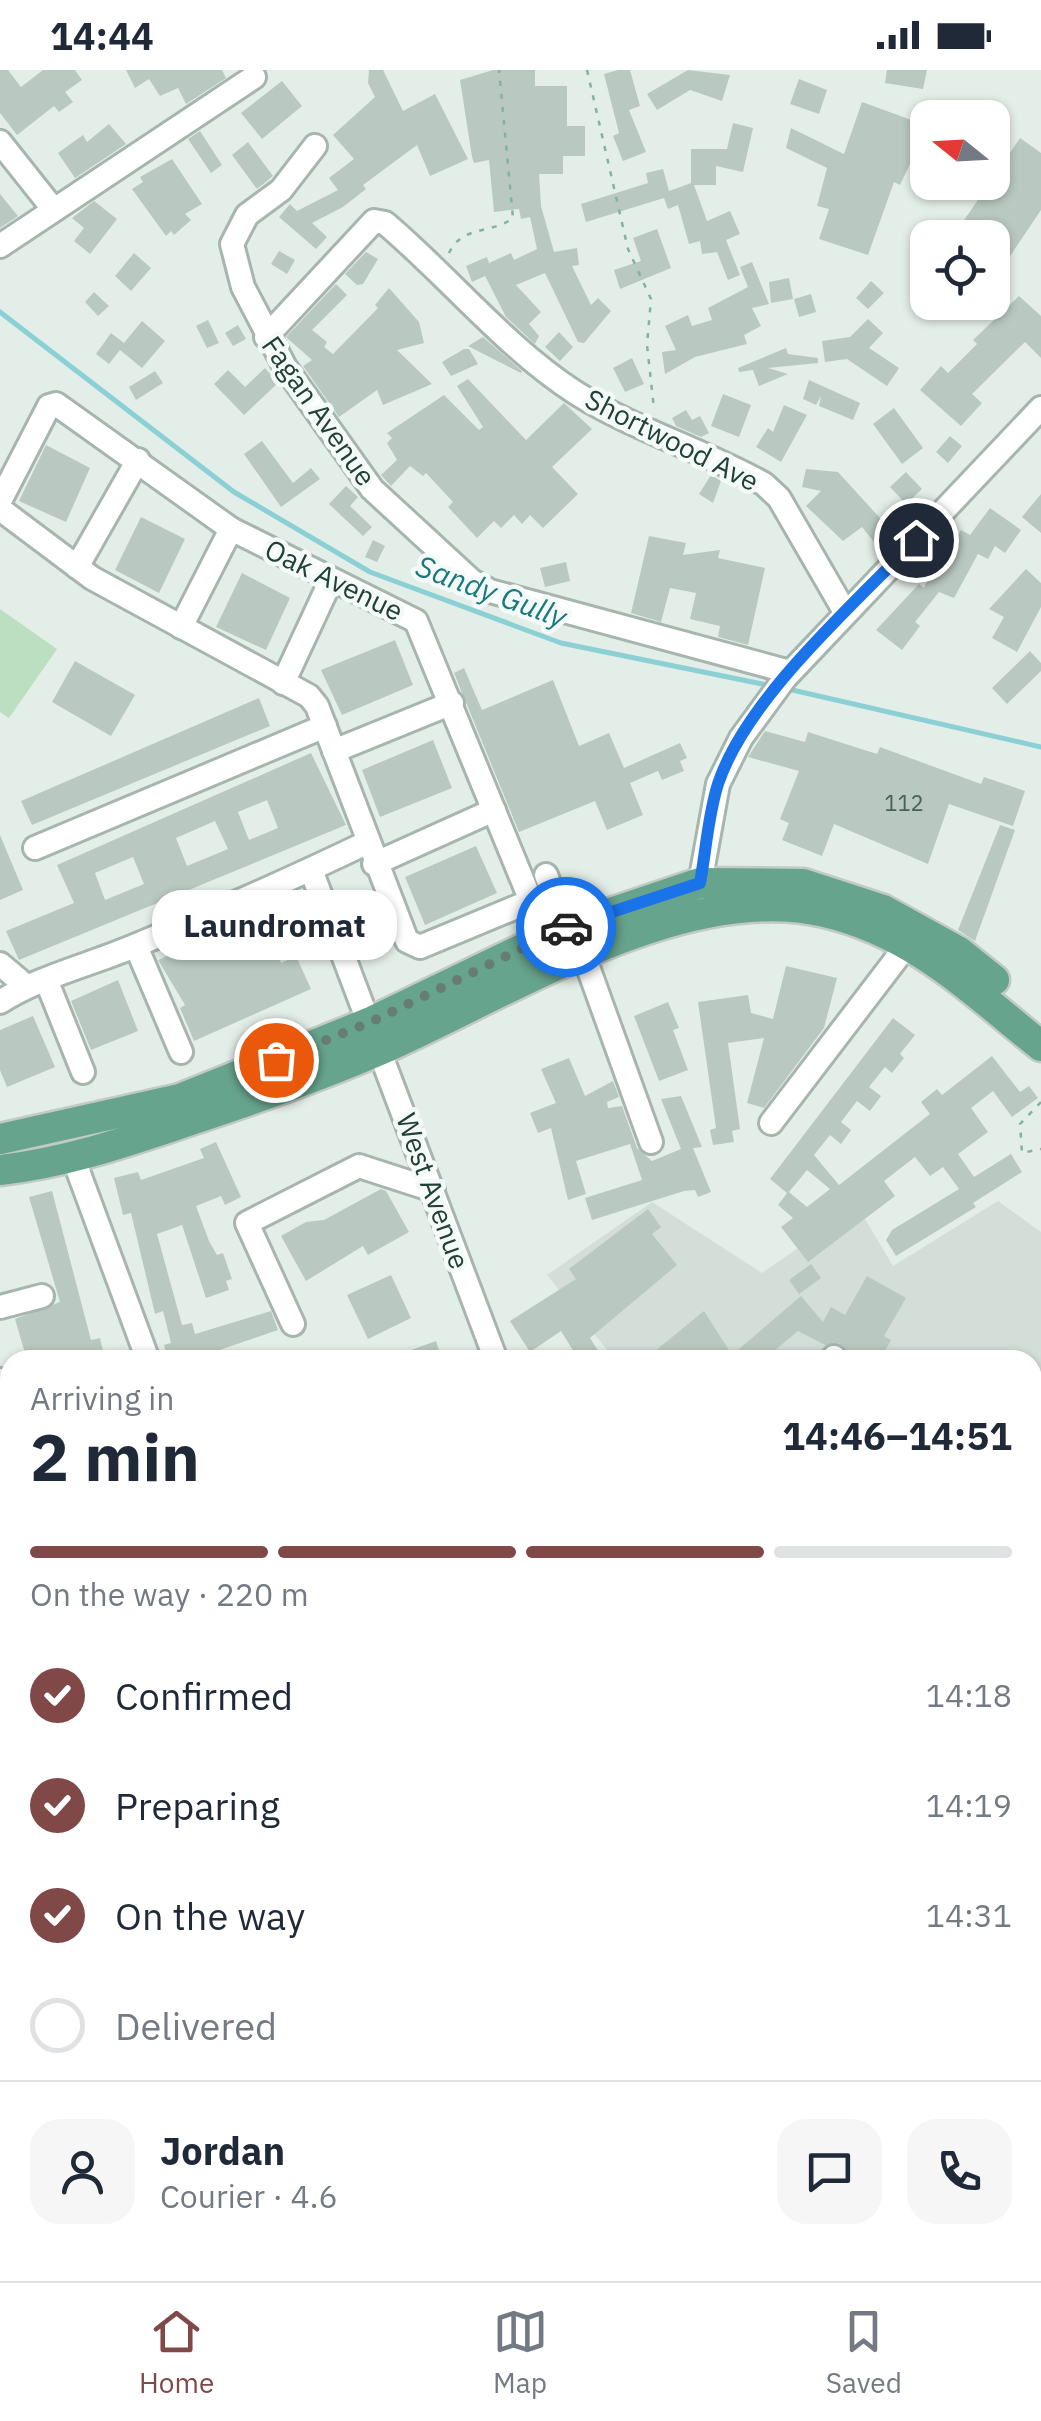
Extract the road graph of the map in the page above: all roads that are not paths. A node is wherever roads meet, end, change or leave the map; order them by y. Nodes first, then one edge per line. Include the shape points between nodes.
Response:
1 (254, 76) dead end
2 (0, 142) edge
3 (315, 146) dead end
4 (54, 210) junction
5 (0, 246) edge
6 (266, 337) junction
7 (1041, 408) edge
8 (138, 460) junction
9 (0, 501) edge
10 (0, 509) edge
11 (231, 529) junction
12 (77, 567) junction
13 (330, 580) junction
14 (846, 612) junction
15 (181, 627) junction
16 (788, 675) junction
17 (283, 683) junction
18 (452, 704) junction
19 (325, 726) junction
20 (334, 751) junction
21 (494, 810) junction
22 (35, 848) dead end
23 (370, 854) junction
24 (311, 870) junction
25 (546, 875) dead end
26 (700, 883) junction
27 (566, 928) junction
28 (907, 945) junction
29 (136, 946) junction
30 (584, 956) junction
31 (0, 964) edge
32 (36, 984) junction
33 (0, 1002) edge
34 (1041, 1020) edge
35 (376, 1036) junction
36 (1041, 1046) edge
37 (182, 1052) dead end
38 (82, 1072) dead end
39 (771, 1122) dead end
40 (0, 1140) edge
41 (650, 1142) dead end
42 (74, 1160) junction
43 (0, 1170) edge
44 (433, 1190) junction
45 (42, 1296) dead end
46 (0, 1306) edge
47 (294, 1324) dead end
48 (144, 1350) edge
49 (492, 1350) edge

1 - 4 street
2 - 4 street
3 - 6 street, Fagan Avenue via 281,190 235,229 232,244 243,287
4 - 5 street
6 - 14 street, Shortwood Ave via 374,220 385,223 575,392 764,484 779,498
6 - 16 street, Fagan Avenue via 372,489 472,581
7 - 14 street
8 - 9 street, Oak Avenue via 52,403
8 - 11 street, Oak Avenue
8 - 12 street
10 - 12 street
11 - 13 street, Oak Avenue
11 - 15 street
12 - 15 street
13 - 17 street
13 - 18 street, Oak Avenue via 420,625
14 - 16 street
15 - 17 street
16 - 26 street via 749,726 718,784
17 - 19 street via 309,696
18 - 20 street
18 - 21 street, Oak Avenue
19 - 20 street
19 - 22 street
20 - 23 street
21 - 23 street
21 - 23 street, Oak Avenue via 531,900 420,947 400,932
23 - 24 street
24 - 29 street
24 - 35 street, West Avenue
25 - 27 street
26 - 27 main road
26 - 34 main road via 803,884 883,910 959,952
27 - 35 main road
28 - 30 main road via 826,912 770,904 658,922
28 - 36 main road via 970,984
28 - 39 street
29 - 32 street
29 - 37 street
30 - 35 main road
30 - 41 street
31 - 32 street
32 - 33 street
32 - 38 street
35 - 40 main road via 180,1099
35 - 42 main road via 298,1084
35 - 44 street, West Avenue
42 - 43 main road
42 - 48 street
44 - 47 street via 359,1166 247,1224
44 - 49 street, West Avenue
45 - 46 street

